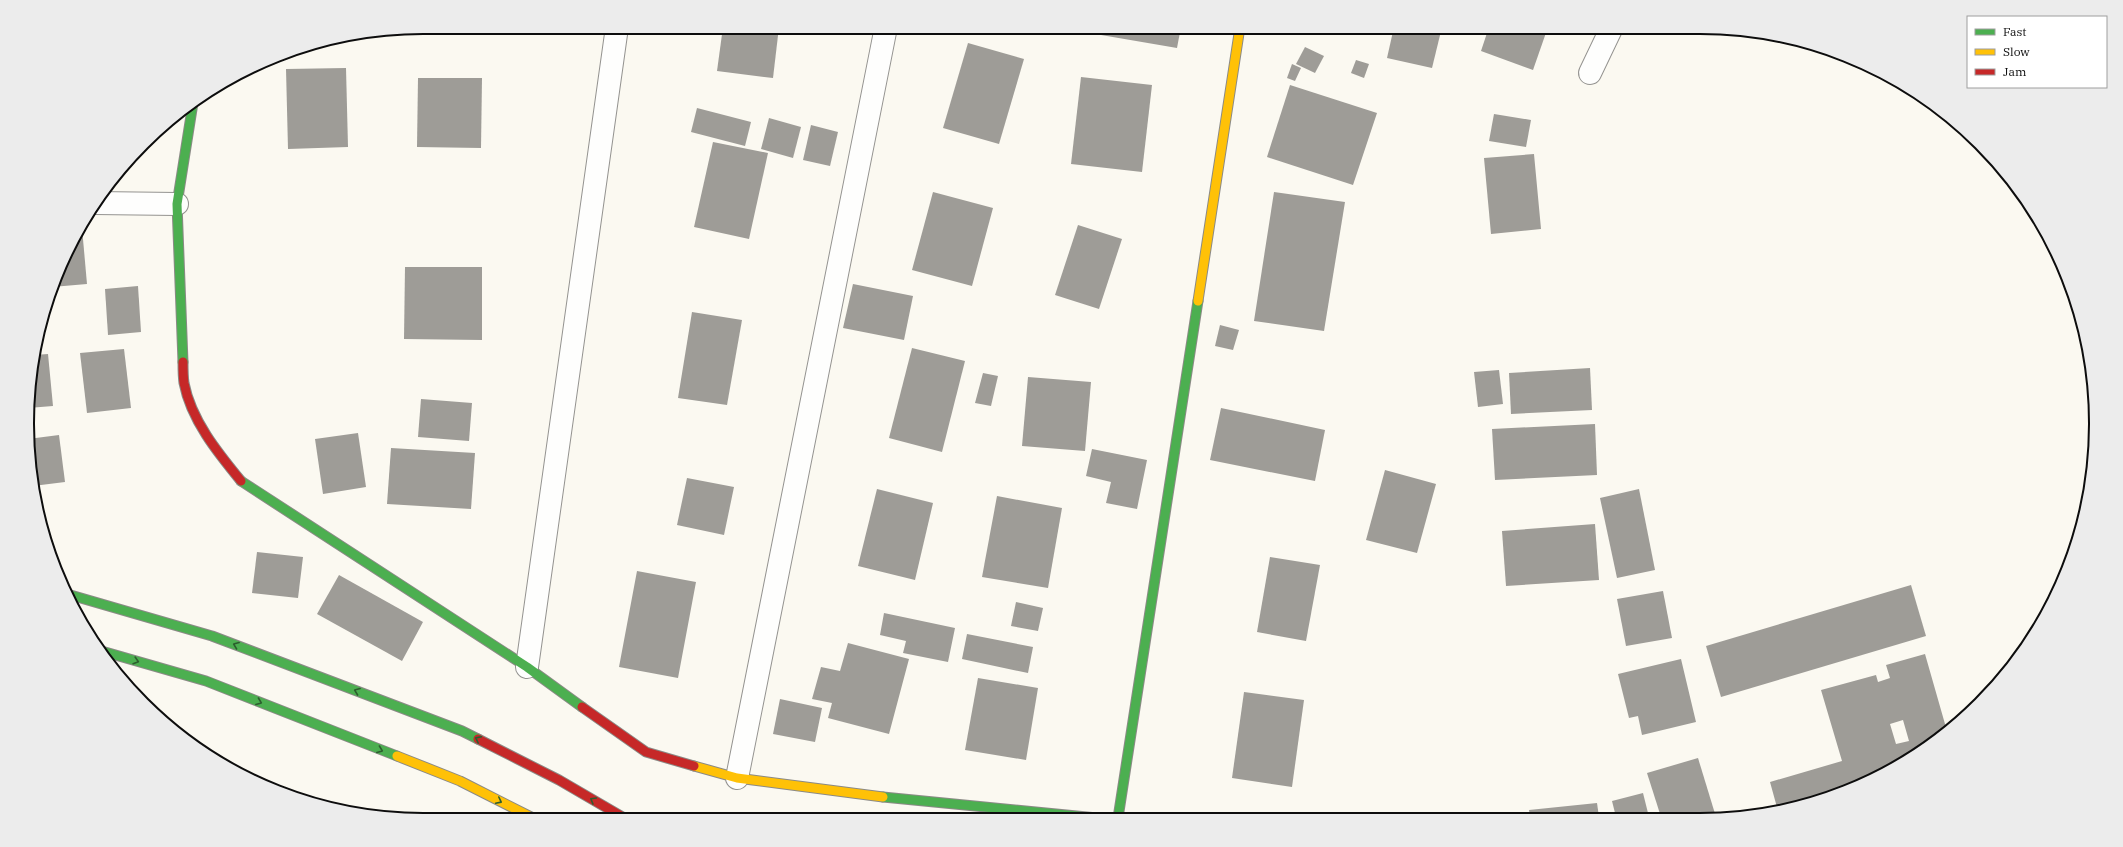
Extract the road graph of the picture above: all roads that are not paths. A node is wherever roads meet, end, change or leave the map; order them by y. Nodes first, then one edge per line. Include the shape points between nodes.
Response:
1 (615, 34) edge
2 (885, 34) edge
3 (1239, 34) edge
4 (1609, 34) edge
5 (1590, 73) dead end
6 (192, 110) edge
7 (103, 203) edge
8 (177, 204) junction
9 (74, 596) edge
10 (109, 653) edge
11 (527, 667) junction
12 (737, 778) junction
13 (523, 813) edge
14 (614, 813) edge
15 (1045, 813) edge
16 (1119, 813) edge

1 - 11 street
2 - 12 street
3 - 16 main road
4 - 5 street
6 - 8 main road
7 - 8 street
8 - 11 main road via 184,383 192,407 214,449 242,483
14 -> 9 main road via 559,780 462,731 212,636
10 -> 13 main road via 206,681 460,781
11 - 12 main road via 646,752
12 - 15 main road via 848,794

